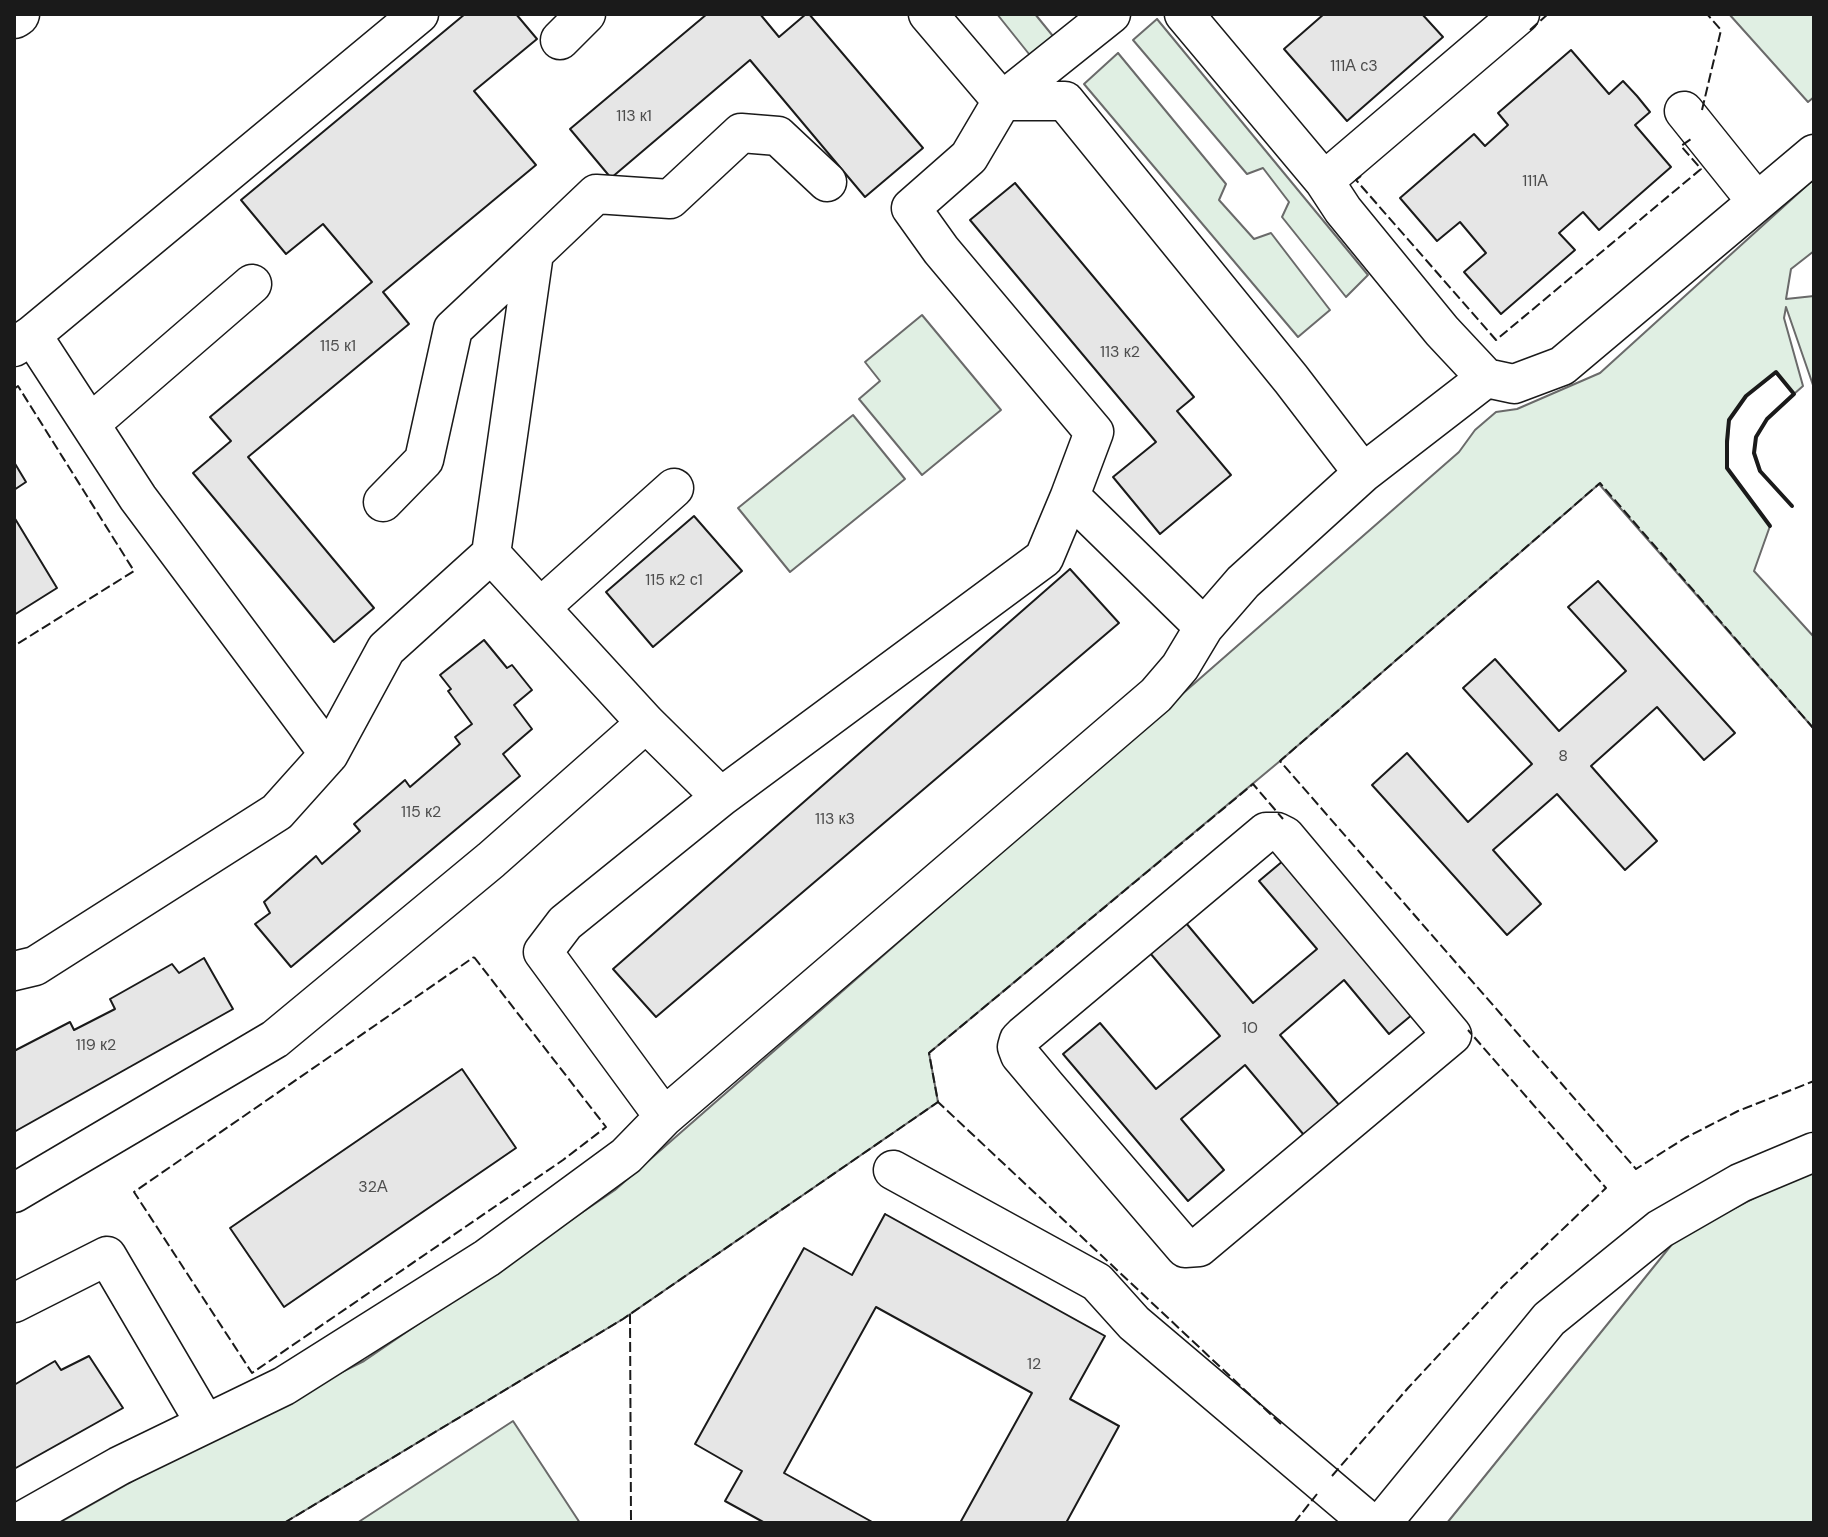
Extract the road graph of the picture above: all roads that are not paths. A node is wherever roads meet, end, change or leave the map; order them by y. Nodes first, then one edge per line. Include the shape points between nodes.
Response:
1 (419, 14) edge
2 (928, 14) edge
3 (1111, 14) edge
4 (1184, 14) edge
5 (1511, 17) edge
6 (1002, 101) junction
7 (1684, 111) dead end
8 (1814, 154) edge
9 (1324, 181) junction
10 (827, 182) dead end
11 (1757, 202) junction
12 (534, 253) junction
13 (252, 284) dead end
14 (23, 341) edge
15 (1486, 378) junction
16 (90, 424) junction
17 (1363, 473) junction
18 (674, 488) dead end
19 (1070, 496) junction
20 (383, 502) dead end
21 (491, 554) junction
22 (541, 607) junction
23 (1204, 627) junction
24 (646, 723) junction
25 (329, 754) junction
26 (721, 797) junction
27 (14, 971) edge
28 (1019, 1040) joint
29 (664, 1117) junction
30 (1814, 1152) edge
31 (893, 1170) dead end
32 (14, 1193) edge
33 (14, 1303) edge
34 (205, 1423) junction
35 (18, 1523) edge
36 (1370, 1523) edge
37 (1382, 1523) edge

1 - 14 street
2 - 6 street
3 - 6 street
4 - 9 street
5 - 9 street
6 - 17 street via 1065,101
6 - 19 street via 969,157 911,208 1094,432
7 - 11 street
8 - 11 street
9 - 15 street via 1432,319
10 - 12 street via 778,136 741,133 670,199 596,194
11 - 15 street via 1562,366 1514,384
12 - 20 street via 453,329 424,460
12 - 21 street
13 - 16 street
14 - 16 street
15 - 17 street
16 - 25 street via 138,498
17 - 23 street via 1243,582
18 - 22 street
19 - 23 street
19 - 26 street via 1044,558
21 - 22 street
21 - 25 street via 386,649
22 - 24 street
23 - 29 street via 1156,695
24 - 26 street
24 - 32 street via 275,1039
25 - 27 street via 277,812 35,966
26 - 29 street via 565,923 543,952
28 - 28 street via 1020,1055 1185,1248 1199,1247 1452,1035 1285,836 1266,832
29 - 34 street via 626,1156 487,1258 284,1386
30 - 37 street via 1740,1183 1660,1229 1549,1319
31 - 36 street via 1097,1282 1134,1323
33 - 34 street via 107,1256
34 - 35 street

